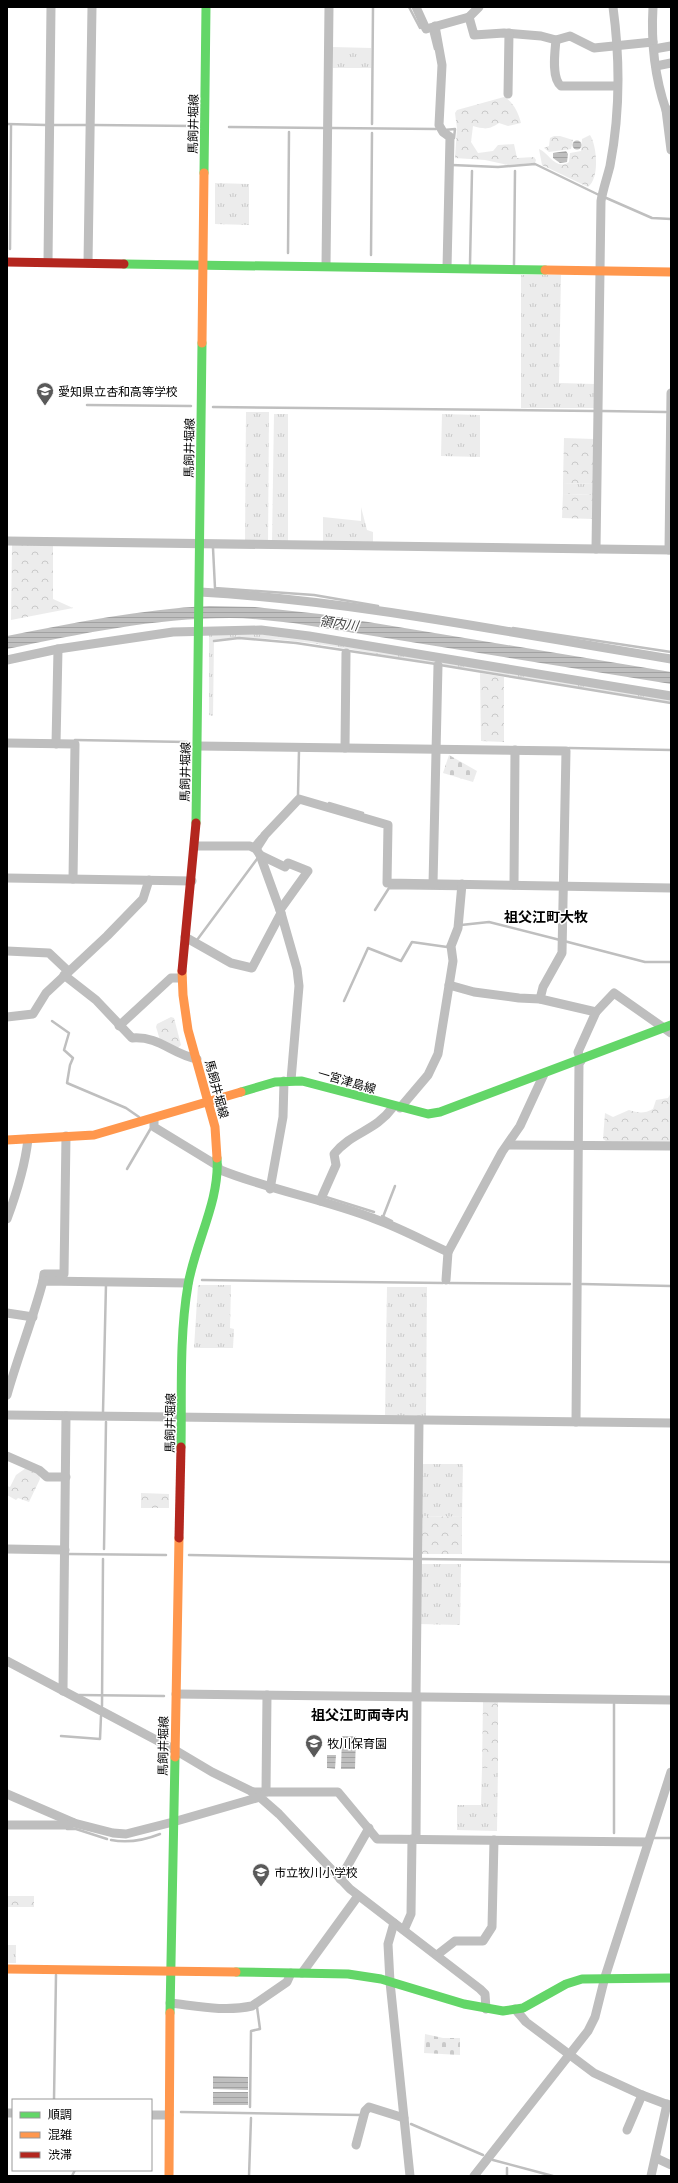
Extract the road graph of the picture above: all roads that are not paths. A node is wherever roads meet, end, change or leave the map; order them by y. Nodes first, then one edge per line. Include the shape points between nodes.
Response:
1 (51, 7) edge
2 (92, 7) edge
3 (206, 7) edge
4 (329, 7) edge
5 (416, 7) edge
6 (479, 7) edge
7 (614, 7) edge
8 (653, 7) edge
9 (469, 16) junction
10 (435, 26) junction
11 (509, 33) junction
12 (556, 40) junction
13 (654, 45) junction
14 (618, 46) junction
15 (671, 46) edge
16 (671, 63) edge
17 (656, 66) junction
18 (617, 86) junction
19 (508, 94) dead end
20 (669, 110) edge
21 (671, 150) edge
22 (7, 262) edge
23 (48, 262) junction
24 (88, 263) junction
25 (203, 264) junction
26 (326, 266) junction
27 (447, 268) junction
28 (600, 271) junction
29 (671, 272) edge
30 (671, 393) edge
31 (7, 541) edge
32 (200, 544) junction
33 (596, 549) junction
34 (670, 550) edge
35 (200, 592) junction
36 (199, 631) junction
37 (58, 649) junction
38 (346, 653) dead end
39 (671, 659) edge
40 (7, 660) edge
41 (438, 665) dead end
42 (671, 696) edge
43 (7, 743) edge
44 (56, 744) junction
45 (198, 746) junction
46 (345, 748) junction
47 (436, 749) junction
48 (515, 750) junction
49 (196, 846) junction
50 (258, 852) junction
51 (7, 878) edge
52 (73, 879) junction
53 (149, 880) junction
54 (192, 881) junction
55 (432, 884) junction
56 (462, 884) junction
57 (514, 885) junction
58 (564, 886) junction
59 (671, 888) edge
60 (281, 911) junction
61 (185, 937) junction
62 (7, 951) edge
63 (66, 973) junction
64 (182, 978) junction
65 (448, 985) junction
66 (540, 999) junction
67 (596, 1012) junction
68 (7, 1017) edge
69 (119, 1026) junction
70 (669, 1029) edge
71 (197, 1059) junction
72 (580, 1061) junction
73 (544, 1074) junction
74 (287, 1081) junction
75 (209, 1101) junction
76 (396, 1108) junction
77 (154, 1119) junction
78 (66, 1136) junction
79 (28, 1139) junction
80 (7, 1140) edge
81 (508, 1145) junction
82 (578, 1145) junction
83 (671, 1146) edge
84 (218, 1168) junction
85 (270, 1189) junction
86 (320, 1201) junction
87 (8, 1219) edge
88 (448, 1252) junction
89 (446, 1280) dead end
90 (43, 1281) junction
91 (188, 1283) junction
92 (7, 1313) edge
93 (33, 1317) junction
94 (7, 1395) edge
95 (7, 1415) edge
96 (66, 1416) junction
97 (182, 1418) junction
98 (420, 1420) junction
99 (576, 1422) junction
100 (671, 1423) edge
101 (7, 1456) edge
102 (66, 1477) junction
103 (7, 1549) edge
104 (65, 1550) junction
105 (7, 1661) edge
106 (63, 1691) junction
107 (176, 1694) junction
108 (267, 1695) junction
109 (417, 1697) junction
110 (671, 1700) edge
111 (175, 1750) junction
112 (671, 1772) edge
113 (7, 1794) edge
114 (259, 1794) junction
115 (74, 1822) junction
116 (174, 1822) junction
117 (7, 1825) edge
118 (369, 1828) junction
119 (414, 1839) junction
120 (494, 1840) junction
121 (648, 1842) junction
122 (340, 1879) junction
123 (358, 1896) junction
124 (394, 1923) junction
125 (404, 1930) junction
126 (437, 1955) junction
127 (7, 1969) edge
128 (170, 1970) junction
129 (291, 1973) junction
130 (302, 1973) junction
131 (605, 1977) junction
132 (671, 1978) edge
133 (390, 1982) junction
134 (170, 2003) junction
135 (486, 2009) junction
136 (515, 2010) junction
137 (568, 2054) junction
138 (642, 2095) junction
139 (669, 2105) edge
140 (152, 2115) edge
141 (169, 2115) junction
142 (404, 2118) junction
143 (627, 2130) dead end
144 (356, 2145) dead end
145 (656, 2158) junction
146 (671, 2165) edge
147 (169, 2176) edge
148 (410, 2176) edge
149 (474, 2176) edge
150 (651, 2176) edge

1 - 23 street
2 - 24 street
3 - 25 main road, 馬飼井堀線
4 - 26 street
5 - 10 street via 426,29
6 - 9 street
7 - 14 street
8 - 13 street
9 - 10 street
9 - 11 street via 474,35
10 - 27 street via 442,65 439,125 450,137
11 - 12 street
11 - 19 street
12 - 14 street via 570,36 594,48
12 - 18 street via 556,78 561,86
13 - 14 street
13 - 15 street
13 - 17 street
14 - 18 street
16 - 17 street
17 - 20 street via 659,89
18 - 28 street via 610,166 601,197
20 - 21 street
22 - 23 main road
23 - 24 main road
24 - 25 main road
25 - 26 main road
25 - 32 main road, 馬飼井堀線
26 - 27 main road
27 - 28 main road
28 - 29 main road
28 - 33 street
30 - 34 street
31 - 32 street
32 - 33 street
32 - 35 main road, 馬飼井堀線
33 - 34 street
35 - 36 main road, 馬飼井堀線
35 - 39 street via 252,595 342,606
36 - 37 street via 149,634
36 - 42 street via 261,630 308,636
36 - 45 main road, 馬飼井堀線
37 - 40 street
37 - 44 street
38 - 46 street
41 - 47 street
43 - 44 street
44 - 52 street via 75,744
45 - 46 street
45 - 49 main road, 馬飼井堀線
46 - 47 street
47 - 48 street
47 - 55 street
48 - 57 street
48 - 58 street via 566,751
49 - 50 street via 250,846
49 - 54 main road, 馬飼井堀線
50 - 55 street via 265,835 299,800 388,825 387,883
50 - 60 street
50 - 60 street via 285,867 288,863 308,871
51 - 52 street
52 - 53 street
53 - 54 street
53 - 63 street via 143,899
54 - 61 main road, 馬飼井堀線
55 - 56 street
56 - 57 street
56 - 65 street via 458,928 451,946 453,961
57 - 58 street
58 - 59 street
58 - 66 street via 562,953
60 - 61 street via 252,968 231,963
60 - 74 street via 297,969 299,986
61 - 64 main road, 馬飼井堀線
62 - 63 street via 49,953
63 - 68 street via 46,993 33,1014
63 - 69 street via 96,1000
64 - 69 street via 171,978
64 - 71 main road, 馬飼井堀線 via 188,1030
65 - 66 street via 474,992
65 - 76 street via 438,1054 428,1075
66 - 67 street
67 - 70 street via 614,993
67 - 72 street via 578,1052
69 - 71 street via 132,1038 146,1037 185,1057
70 - 72 main road, 一宮津島線
71 - 75 main road, 馬飼井堀線
72 - 73 main road, 一宮津島線
72 - 82 street
73 - 76 main road, 一宮津島線 via 440,1112 428,1114
73 - 81 street via 520,1126
74 - 75 main road, 一宮津島線
74 - 76 main road, 一宮津島線 via 302,1081
74 - 85 street
75 - 77 main road, 一宮津島線
75 - 84 main road, 馬飼井堀線 via 215,1127
76 - 86 street via 371,1129 344,1142 334,1154 336,1165
77 - 78 main road, 一宮津島線 via 94,1135
77 - 84 street via 154,1127
78 - 79 main road, 一宮津島線
78 - 90 street via 64,1274 44,1274
79 - 80 main road, 一宮津島線
79 - 87 street via 20,1185
81 - 82 street
81 - 88 street
82 - 83 street
82 - 99 street
84 - 85 street
84 - 91 main road, 馬飼井堀線 via 214,1193
85 - 86 street
86 - 88 street via 376,1219
88 - 89 street
90 - 91 street
90 - 93 street
91 - 97 main road, 馬飼井堀線 via 184,1309
92 - 93 street
93 - 94 street
95 - 96 street
96 - 97 street
96 - 102 street
97 - 98 street
97 - 107 main road, 馬飼井堀線
98 - 99 street
98 - 109 street
99 - 100 street
101 - 102 street via 39,1470 47,1477
102 - 104 street
103 - 104 street
104 - 106 street
105 - 106 street
106 - 111 street
107 - 108 street
107 - 111 main road, 馬飼井堀線
108 - 109 street
108 - 114 street
109 - 110 street
109 - 119 street
111 - 114 street via 212,1772
111 - 116 main road, 馬飼井堀線
112 - 121 street
113 - 115 street
114 - 116 street
114 - 118 street via 338,1792
114 - 122 street
115 - 116 street via 126,1834
115 - 117 street via 67,1825
116 - 128 main road, 馬飼井堀線
118 - 119 street via 377,1839
118 - 122 street
119 - 120 street
119 - 125 street via 411,1914
120 - 121 street
120 - 126 street via 492,1927 483,1941 455,1941
121 - 131 street
122 - 123 street
123 - 124 street
123 - 130 street
124 - 125 street
124 - 133 street via 388,1944
125 - 126 street
126 - 135 street via 485,1994
127 - 128 main road
128 - 129 main road
128 - 134 main road, 馬飼井堀線
129 - 130 main road
129 - 134 street via 287,1982 252,2006 220,2009
130 - 133 main road via 364,1976
131 - 132 main road
131 - 136 main road via 582,1979 566,1984
131 - 137 street via 588,2031
133 - 135 main road
133 - 142 street
134 - 141 main road, 馬飼井堀線
135 - 136 main road
136 - 137 street via 526,2022
137 - 138 street via 594,2073
137 - 149 street
138 - 139 street
138 - 143 street
139 - 145 street
140 - 141 street
141 - 147 main road, 馬飼井堀線
142 - 144 street via 369,2107 365,2111
142 - 148 street
145 - 146 street
145 - 150 street

